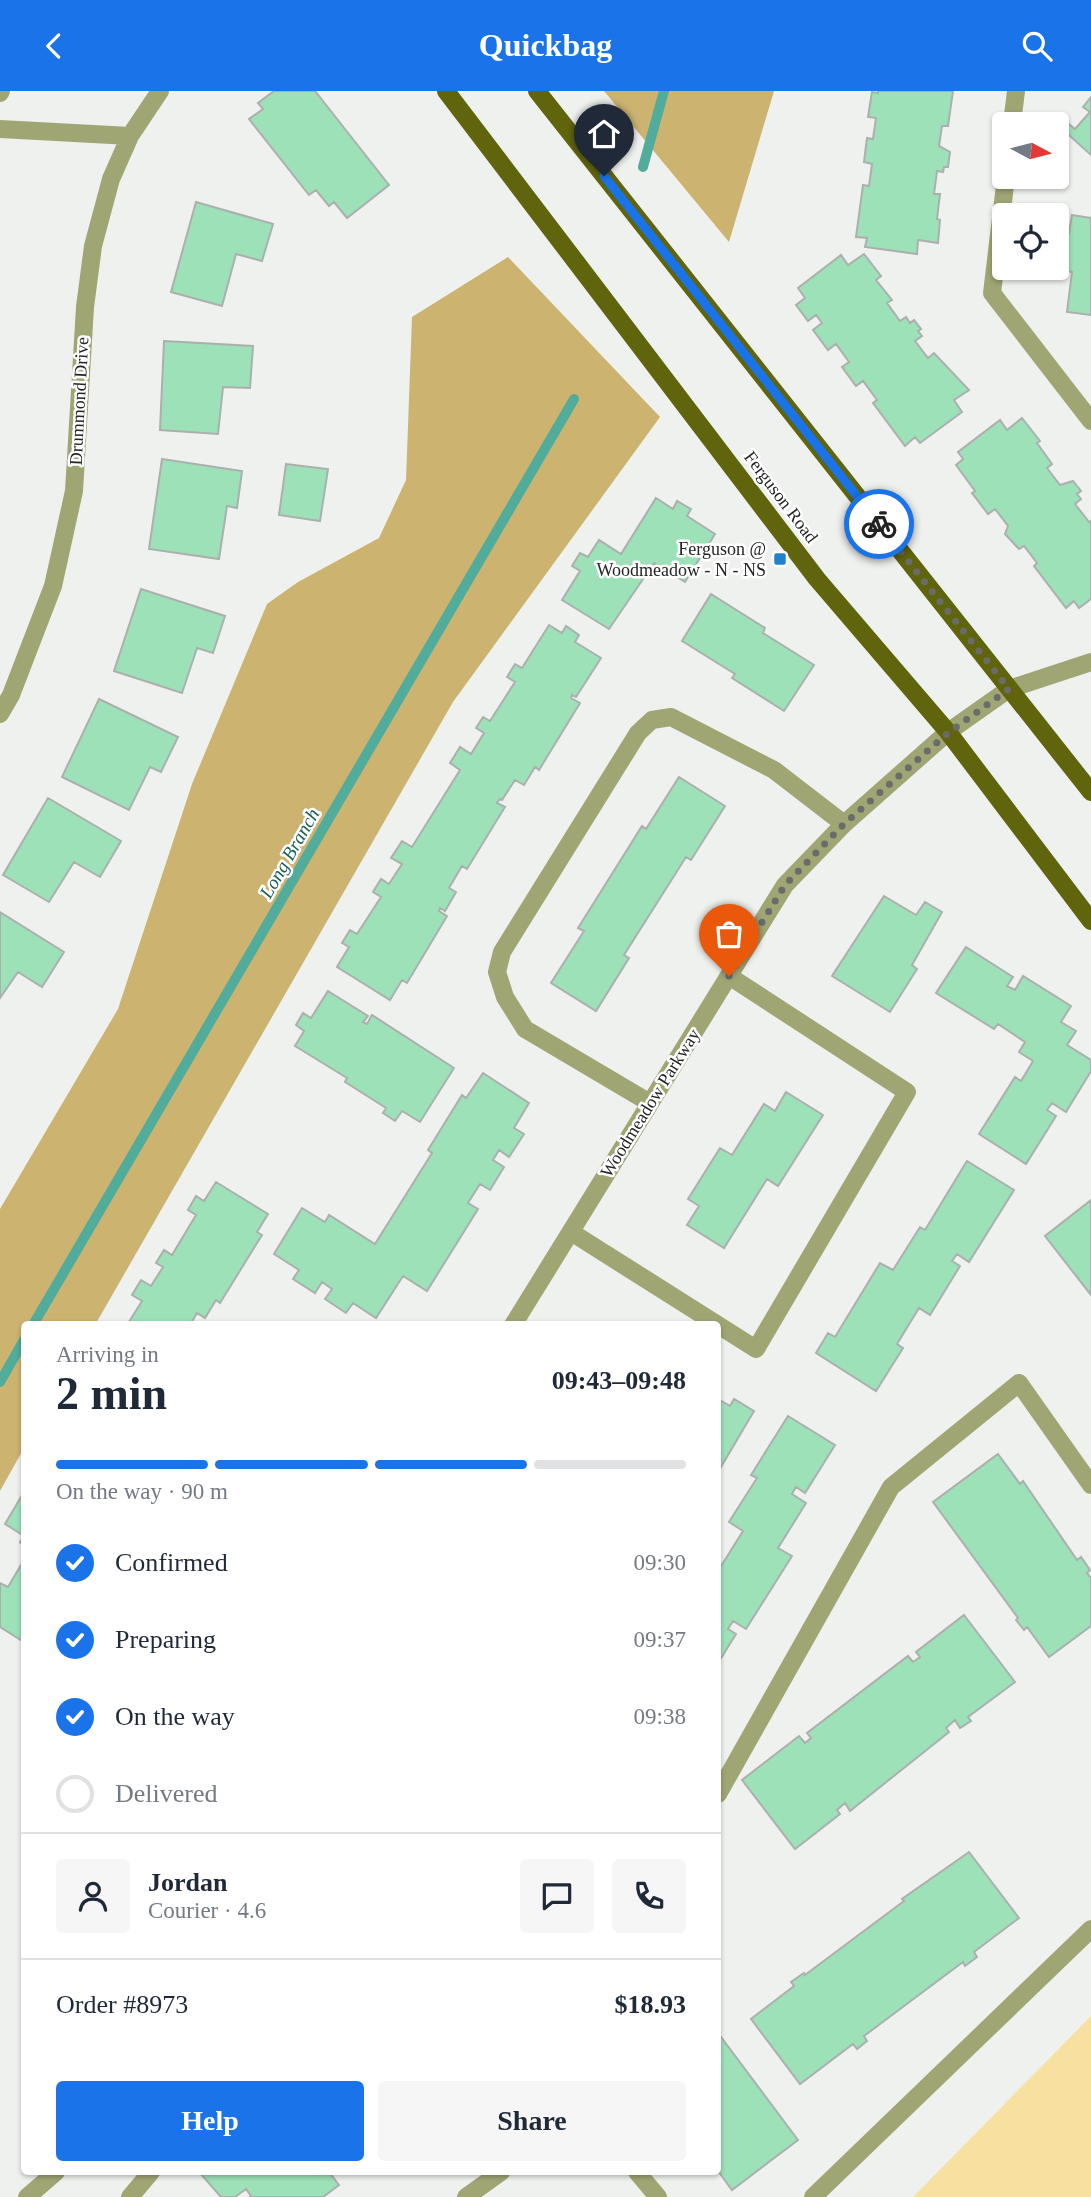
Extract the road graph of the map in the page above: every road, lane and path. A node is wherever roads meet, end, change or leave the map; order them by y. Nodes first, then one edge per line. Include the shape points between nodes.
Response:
1 (160, 91) edge
2 (446, 91) edge
3 (537, 91) edge
4 (1016, 91) edge
5 (1013, 112) edge
6 (0, 129) edge
7 (130, 136) junction
8 (1005, 189) edge
9 (1091, 421) edge
10 (1091, 662) edge
11 (1009, 689) junction
12 (0, 714) edge
13 (948, 733) junction
14 (1091, 792) edge
15 (844, 824) junction
16 (1091, 921) edge
17 (729, 976) junction
18 (650, 1104) junction
19 (571, 1232) junction
20 (515, 1321) edge
21 (712, 1321) edge
22 (721, 1327) edge
23 (1091, 1485) edge
24 (721, 1789) edge
25 (1091, 1929) edge
26 (53, 2175) edge
27 (148, 2175) edge
28 (497, 2175) edge
29 (640, 2175) edge
30 (27, 2197) edge
31 (130, 2197) edge
32 (466, 2197) edge
33 (658, 2197) edge
34 (813, 2197) edge

1 - 7 street, Drummond Drive
2 - 13 main road, Ferguson Road via 817,579
3 - 11 main road
4 - 5 street
6 - 7 street
7 - 12 street, Drummond Drive via 111,179 93,246 74,491 53,586
8 - 9 street via 992,293
10 - 11 street, Woodmeadow Parkway
11 - 13 street, Woodmeadow Parkway
11 - 14 main road
13 - 15 street, Woodmeadow Parkway
13 - 16 main road, Ferguson Road
15 - 17 street, Woodmeadow Parkway via 785,885
15 - 18 street via 774,769 671,717 652,720 638,733 502,951 497,972 505,997 525,1029
17 - 18 street, Woodmeadow Parkway
17 - 22 street via 906,1092 756,1349
18 - 19 street, Woodmeadow Parkway
19 - 20 street, Woodmeadow Parkway
19 - 21 street
23 - 24 street via 1019,1383 891,1487
25 - 34 street
26 - 30 street
27 - 31 street
28 - 32 street
29 - 33 street

